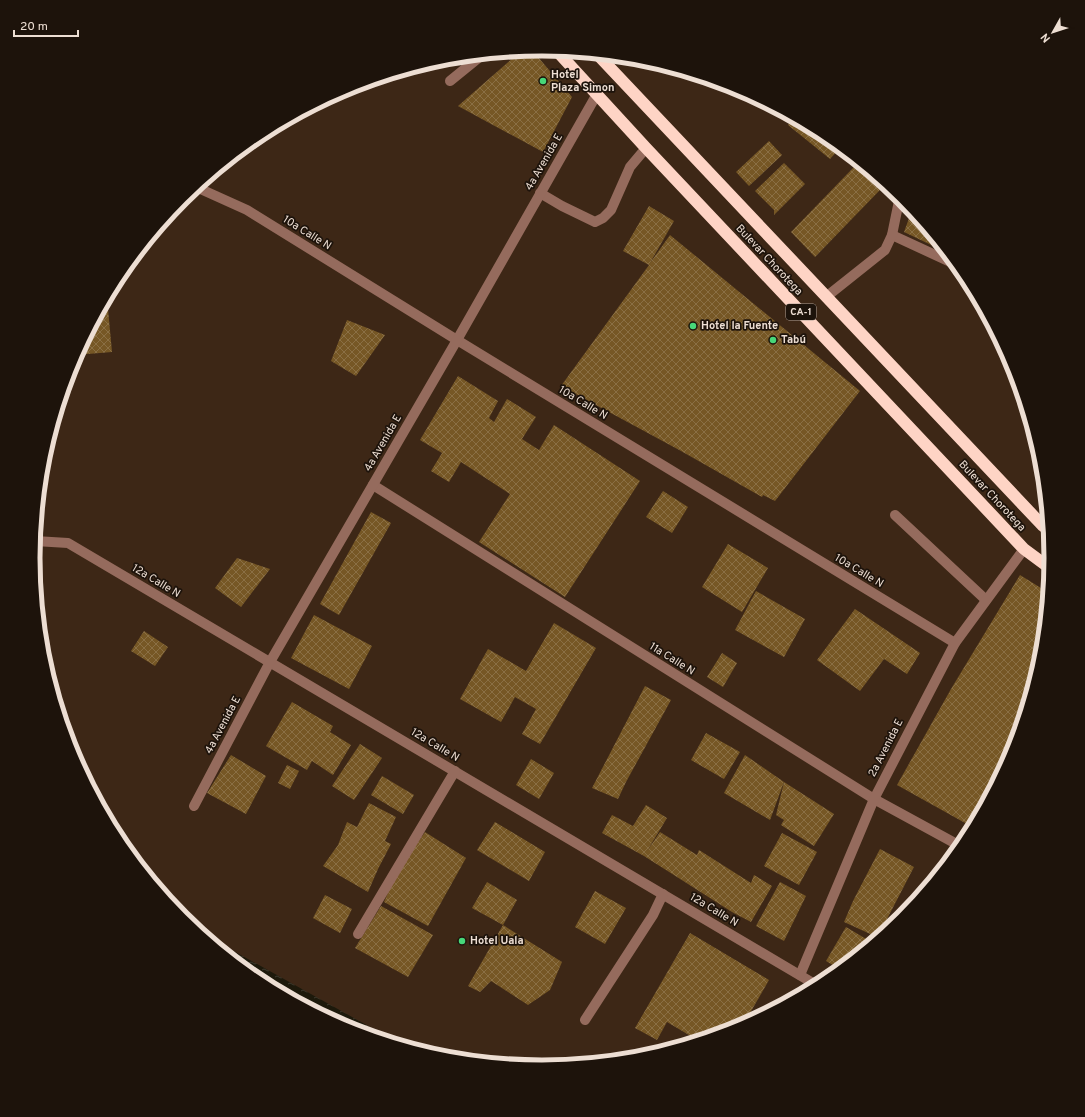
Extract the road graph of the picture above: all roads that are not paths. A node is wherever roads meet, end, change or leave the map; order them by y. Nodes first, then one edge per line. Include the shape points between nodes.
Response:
1 (562, 57) edge
2 (602, 59) edge
3 (476, 60) edge
4 (450, 81) dead end
5 (597, 94) junction
6 (646, 148) junction
7 (202, 190) edge
8 (540, 194) junction
9 (898, 204) edge
10 (892, 235) junction
11 (947, 261) edge
12 (826, 297) junction
13 (457, 340) junction
14 (373, 485) junction
15 (895, 515) dead end
16 (1043, 520) edge
17 (41, 541) edge
18 (1024, 549) junction
19 (1045, 564) edge
20 (986, 600) junction
21 (954, 643) junction
22 (270, 662) junction
23 (455, 771) junction
24 (874, 799) junction
25 (194, 806) dead end
26 (956, 844) edge
27 (663, 894) junction
28 (358, 934) dead end
29 (800, 975) junction
30 (812, 982) edge
31 (585, 1020) dead end

1 - 5 highway, Bulevar Chorotega / CA-1
2 - 12 highway, Bulevar Chorotega / CA-1
3 - 4 street
5 - 6 highway, Bulevar Chorotega / CA-1
5 - 8 street, 4a Avenida E
6 - 8 street via 630,167 611,210 604,218 595,222
6 - 18 highway, Bulevar Chorotega / CA-1
7 - 13 street, 10a Calle N via 247,210
8 - 13 street, 4a Avenida E
9 - 10 street
10 - 11 street
10 - 12 street via 885,250
12 - 16 highway, Bulevar Chorotega / CA-1
13 - 14 street, 4a Avenida E
13 - 21 street, 10a Calle N
14 - 22 street, 4a Avenida E
14 - 24 street, 11a Calle N
15 - 20 street
17 - 22 street, 12a Calle N via 68,543
18 - 19 highway, Bulevar Chorotega / CA-1
18 - 20 street, 2a Avenida E
20 - 21 street, 2a Avenida E
21 - 24 street, 2a Avenida E
22 - 23 street, 12a Calle N
22 - 25 street, 4a Avenida E
23 - 27 street, 12a Calle N
23 - 28 street
24 - 26 street, 11a Calle N
24 - 29 street, 2a Avenida E
27 - 29 street, 12a Calle N
27 - 31 street via 653,915
29 - 30 street, 12a Calle N

